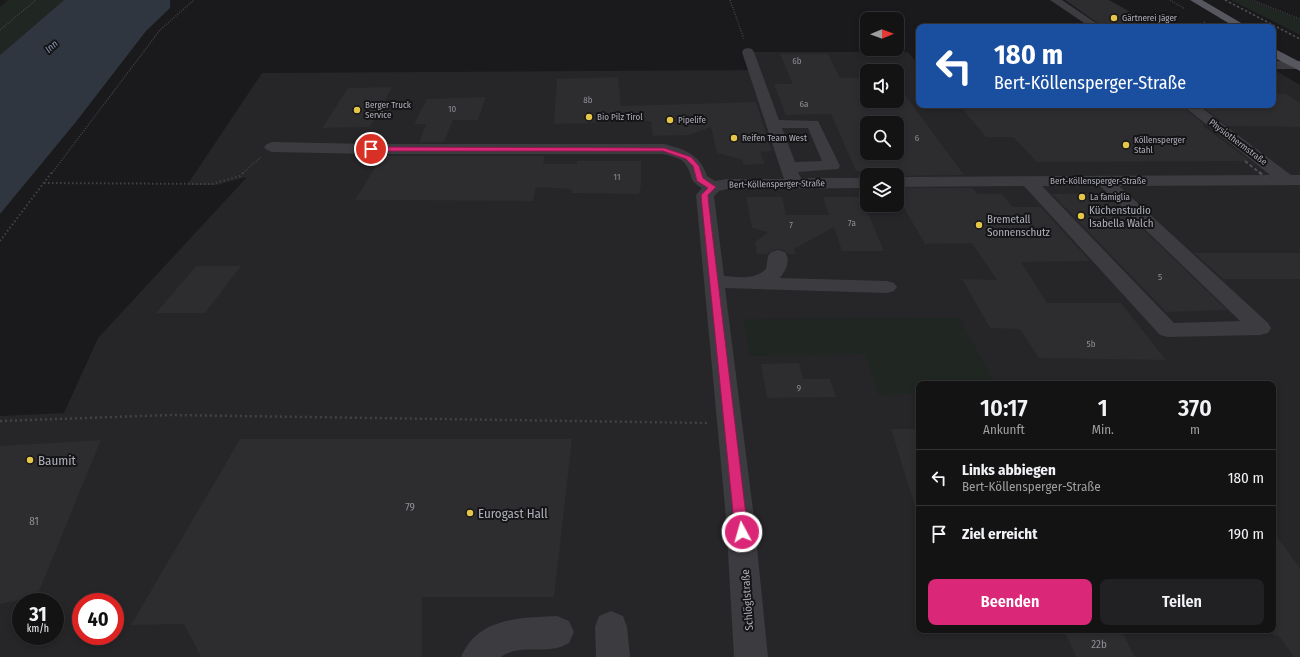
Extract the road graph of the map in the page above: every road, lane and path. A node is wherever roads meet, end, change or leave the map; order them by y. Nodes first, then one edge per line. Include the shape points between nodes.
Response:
1 (36, 0) edge
2 (194, 0) edge
3 (730, 0) edge
4 (1055, 0) edge
5 (1252, 0) edge
6 (1191, 1) edge
7 (1300, 19) edge
8 (1092, 24) edge
9 (1226, 24) edge
10 (1237, 24) edge
11 (0, 30) edge
12 (1276, 44) edge
13 (1276, 45) edge
14 (1290, 48) dead end
15 (748, 52) joint
16 (1276, 53) edge
17 (1299, 64) edge
18 (1276, 65) edge
19 (1193, 108) edge
20 (774, 124) junction
21 (272, 147) joint
22 (789, 167) junction
23 (1294, 180) edge
24 (1028, 181) junction
25 (1104, 181) junction
26 (860, 182) edge
27 (904, 182) edge
28 (44, 183) junction
29 (794, 183) junction
30 (713, 187) junction
31 (0, 241) edge
32 (778, 256) dead end
33 (714, 282) junction
34 (757, 282) junction
35 (887, 287) dead end
36 (0, 421) edge
37 (729, 423) junction
38 (557, 632) dead end
39 (478, 657) edge
40 (751, 657) edge

1 - 11 path
2 - 28 path via 160,30
3 - 15 path
4 - 8 street
5 - 7 path
6 - 9 main road
6 - 10 main road
12 - 14 main road
13 - 17 main road
15 - 20 street
16 - 17 main road
17 - 18 street
19 - 23 street, Physiothermstraße
20 - 22 street
20 - 22 street via 813,124 832,166
21 - 28 path via 240,176 212,184
21 - 30 street, Bert-Köllensperger-Straße via 664,150 689,158 696,166 700,179
22 - 29 street
23 - 25 street, Bert-Köllensperger-Straße
24 - 25 street, Bert-Köllensperger-Straße
24 - 25 street via 1168,330 1260,328
24 - 27 street, Bert-Köllensperger-Straße
26 - 29 street, Bert-Köllensperger-Straße
28 - 31 path
29 - 30 street, Bert-Köllensperger-Straße via 727,184
30 - 33 street, Schlöglstraße via 705,195
32 - 34 street via 773,274
33 - 34 street
33 - 37 street, Schlöglstraße
34 - 35 street
36 - 37 path via 171,415
37 - 40 street, Schlöglstraße via 741,525
38 - 39 street via 503,637 482,651

